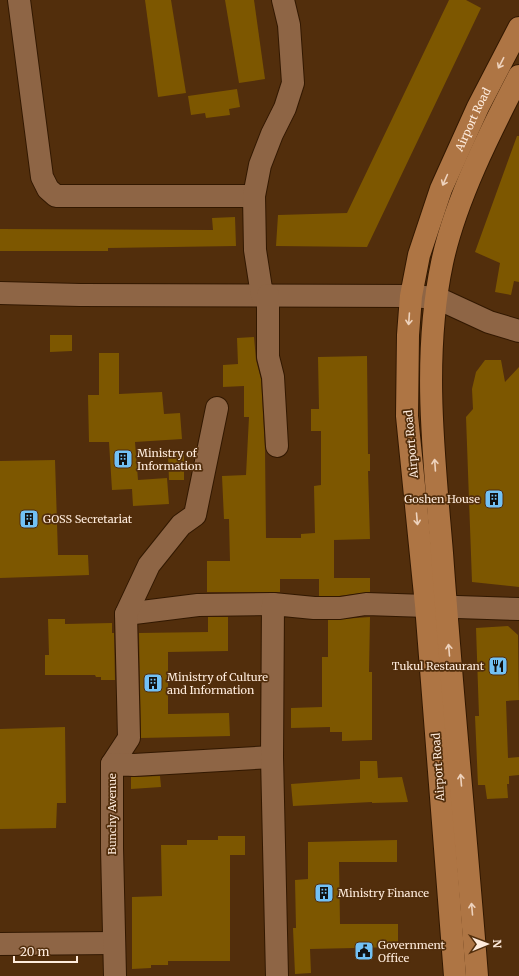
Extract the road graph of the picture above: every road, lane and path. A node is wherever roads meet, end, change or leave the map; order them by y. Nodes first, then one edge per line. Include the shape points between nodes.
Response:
1 (19, 0) edge
2 (283, 0) edge
3 (519, 28) edge
4 (519, 76) edge
5 (254, 196) junction
6 (0, 293) edge
7 (265, 295) junction
8 (411, 296) junction
9 (437, 298) junction
10 (519, 330) edge
11 (217, 408) dead end
12 (277, 446) dead end
13 (273, 604) junction
14 (436, 606) junction
15 (519, 609) edge
16 (126, 614) junction
17 (272, 758) junction
18 (112, 764) junction
19 (114, 943) junction
20 (0, 944) edge
21 (114, 976) edge
22 (277, 976) edge
23 (455, 976) edge
24 (477, 976) edge

1 - 5 street via 42,177 48,189 56,196
2 - 5 street via 293,83 260,165
3 -> 8 main road, Airport Road via 478,107 441,190 419,255
4 - 9 main road, Airport Road via 463,196 442,262
5 - 7 street via 255,250
6 - 7 street
7 - 8 street
7 - 12 street
8 - 9 street
8 -> 14 main road, Airport Road via 407,416
9 - 10 street via 489,322
14 -> 9 main road, Airport Road via 431,414
11 - 16 street via 195,515 181,525 149,565
13 - 14 street via 314,608 366,604
13 - 16 street via 198,605
13 - 17 street
14 - 15 street
14 - 23 main road, Airport Road
24 -> 14 main road, Airport Road
16 - 18 street via 129,738
17 - 18 street, Bunchy Avenue
17 - 22 street
18 - 19 street, Bunchy Avenue
19 - 20 street
19 - 21 street, Bunchy Avenue

